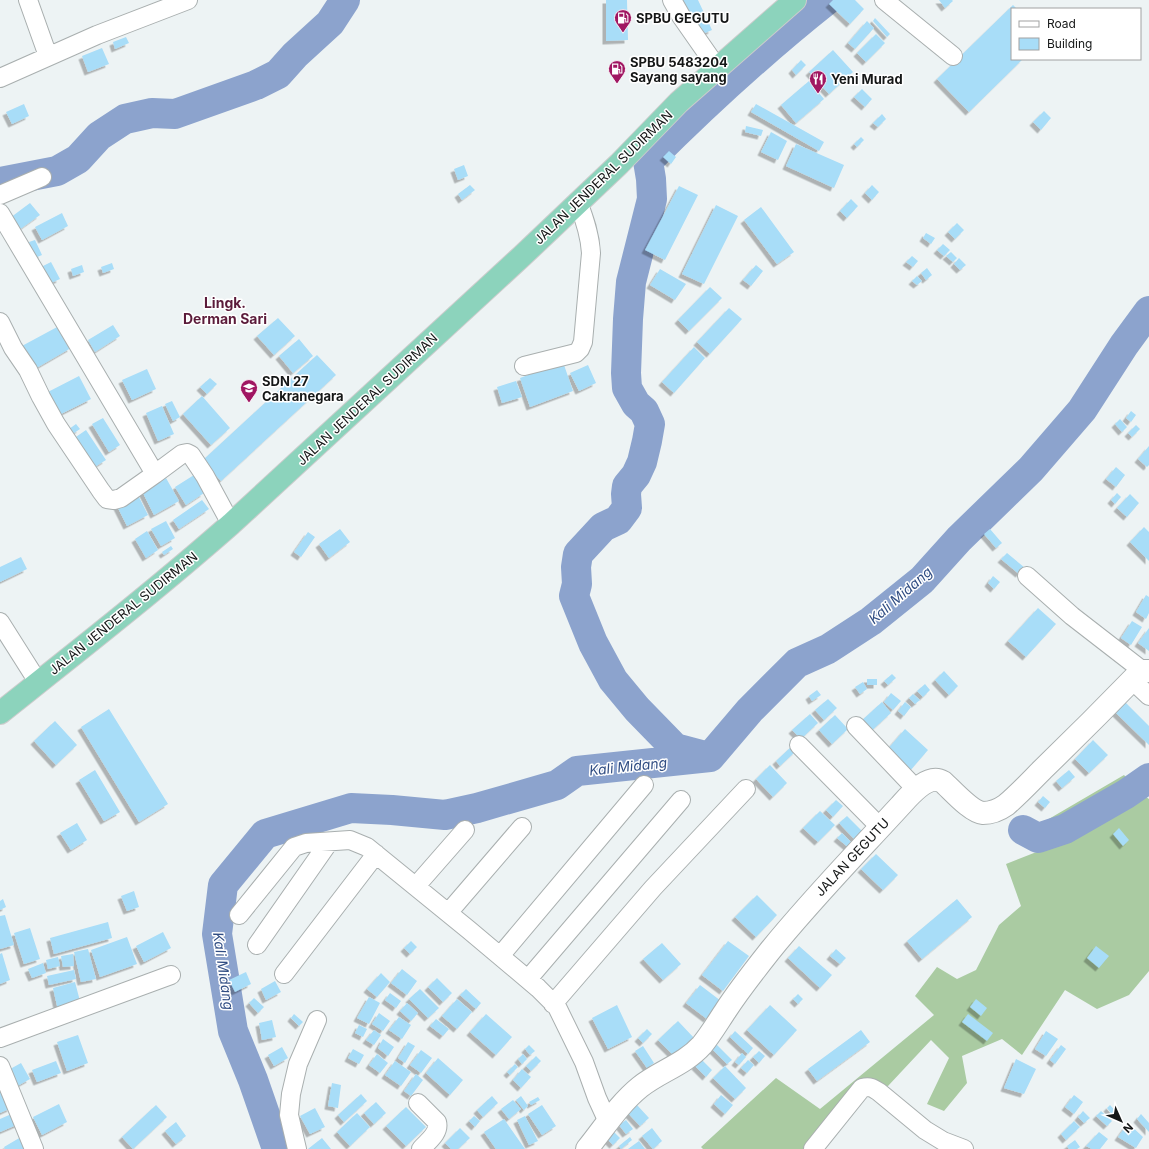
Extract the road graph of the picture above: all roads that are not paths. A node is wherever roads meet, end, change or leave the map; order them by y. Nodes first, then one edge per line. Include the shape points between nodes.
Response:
1 (28, 0) edge
2 (188, 0) edge
3 (672, 0) edge
4 (795, 0) edge
5 (884, 0) edge
6 (48, 56) junction
7 (953, 56) dead end
8 (718, 68) junction
9 (0, 78) edge
10 (42, 177) dead end
11 (0, 195) edge
12 (578, 202) junction
13 (0, 213) edge
14 (0, 322) edge
15 (524, 366) dead end
16 (155, 474) junction
17 (231, 524) junction
18 (1027, 576) dead end
19 (0, 622) edge
20 (1141, 674) edge
21 (38, 682) junction
22 (1149, 696) edge
23 (0, 713) edge
24 (856, 726) dead end
25 (799, 745) dead end
26 (644, 785) dead end
27 (746, 789) dead end
28 (917, 790) junction
29 (681, 800) dead end
30 (880, 827) junction
31 (522, 828) dead end
32 (465, 830) dead end
33 (329, 842) junction
34 (376, 854) junction
35 (416, 886) junction
36 (448, 913) junction
37 (239, 915) dead end
38 (257, 945) dead end
39 (500, 956) junction
40 (284, 974) dead end
41 (171, 975) dead end
42 (528, 980) junction
43 (553, 1004) junction
44 (317, 1020) dead end
45 (0, 1038) edge
46 (0, 1066) edge
47 (418, 1103) dead end
48 (608, 1122) junction
49 (34, 1149) edge
50 (298, 1149) edge
51 (421, 1149) edge
52 (587, 1149) edge
53 (813, 1149) edge
54 (964, 1149) edge

1 - 6 street
2 - 6 street
3 - 8 street
4 - 8 highway, JALAN JENDERAL SUDIRMAN
5 - 7 street
6 - 9 street
8 - 12 highway, JALAN JENDERAL SUDIRMAN
10 - 11 street
12 - 15 street via 586,223 591,253 583,342 576,353
12 - 17 highway, JALAN JENDERAL SUDIRMAN
13 - 16 street
14 - 16 street via 56,424 107,499 121,498
16 - 17 street via 182,454 191,455
17 - 21 highway, JALAN JENDERAL SUDIRMAN via 118,620
18 - 20 street
19 - 21 street
20 - 22 street
20 - 28 street, JALAN GEGUTU via 1005,805 994,812 977,812 938,779 929,780
21 - 23 highway, JALAN JENDERAL SUDIRMAN
24 - 28 street
25 - 30 street
26 - 39 street
27 - 43 street via 654,888
28 - 30 street, JALAN GEGUTU
29 - 42 street
30 - 48 street, JALAN GEGUTU via 768,952 701,1046 680,1064 640,1087
31 - 36 street
32 - 35 street
33 - 34 street via 350,840
33 - 37 street via 306,843 294,847
33 - 38 street
34 - 35 street
34 - 40 street
35 - 36 street
36 - 39 street
39 - 42 street
41 - 45 street
42 - 43 street
43 - 48 street via 562,1015 578,1048
44 - 50 street via 298,1064 291,1094 289,1115
46 - 49 street
47 - 51 street via 438,1124 436,1133
48 - 52 street, JALAN GEGUTU
53 - 54 street via 862,1088 869,1087 879,1092 925,1130 943,1141

